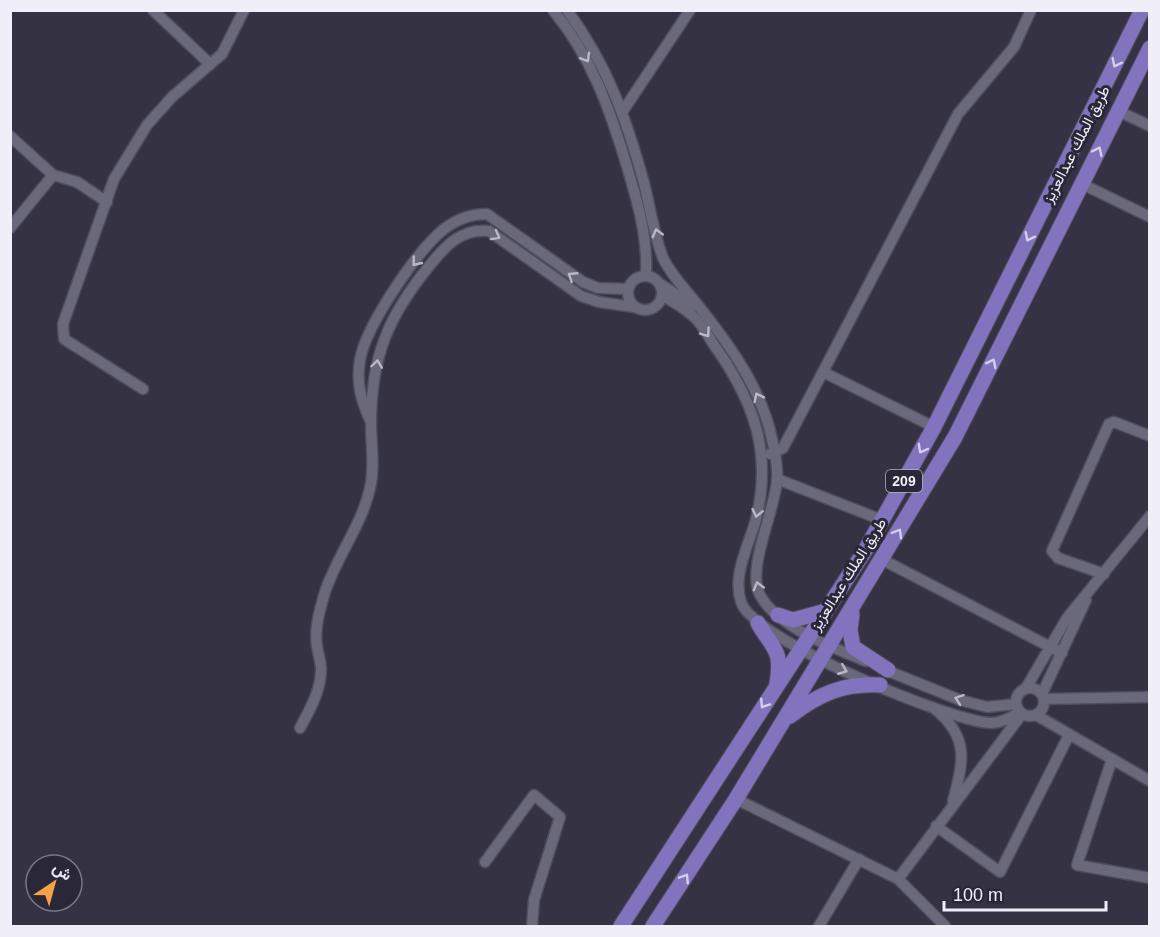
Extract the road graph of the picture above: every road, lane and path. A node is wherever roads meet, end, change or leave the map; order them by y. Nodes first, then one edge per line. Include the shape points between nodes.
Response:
1 (153, 10) edge
2 (244, 10) edge
3 (553, 10) edge
4 (567, 10) edge
5 (690, 10) edge
6 (1031, 10) edge
7 (1142, 10) edge
8 (1149, 48) edge
9 (210, 64) junction
10 (623, 111) junction
11 (1118, 111) junction
12 (1149, 126) edge
13 (10, 136) edge
14 (53, 175) junction
15 (1082, 184) junction
16 (107, 202) junction
17 (1149, 217) edge
18 (10, 228) edge
19 (646, 275) junction
20 (628, 289) junction
21 (661, 290) junction
22 (634, 307) junction
23 (703, 311) junction
24 (823, 372) junction
25 (143, 389) dead end
26 (371, 422) junction
27 (934, 427) junction
28 (1149, 436) edge
29 (774, 452) junction
30 (761, 457) junction
31 (777, 479) junction
32 (1149, 516) edge
33 (882, 520) junction
34 (882, 560) junction
35 (1104, 574) junction
36 (1090, 592) junction
37 (854, 605) junction
38 (826, 611) junction
39 (778, 615) junction
40 (758, 623) junction
41 (809, 635) junction
42 (829, 646) junction
43 (1051, 646) junction
44 (799, 649) junction
45 (1062, 652) junction
46 (819, 661) junction
47 (888, 670) junction
48 (777, 684) junction
49 (880, 685) junction
50 (1026, 688) junction
51 (1043, 697) junction
52 (1149, 697) edge
53 (931, 706) junction
54 (1020, 710) junction
55 (1036, 715) junction
56 (783, 721) junction
57 (300, 728) dead end
58 (1069, 735) junction
59 (1112, 759) junction
60 (1149, 781) edge
61 (736, 799) junction
62 (951, 807) junction
63 (936, 826) junction
64 (859, 859) junction
65 (485, 862) dead end
66 (1149, 878) edge
67 (898, 879) junction
68 (532, 927) edge
69 (621, 927) edge
70 (653, 927) edge
71 (819, 927) edge
72 (945, 927) edge

1 - 9 street
2 - 9 street via 222,54
3 -> 19 street via 588,61 606,98 640,211
4 - 10 street via 602,65
5 - 10 street
6 - 24 street via 1014,47 958,114
7 -> 27 main road, طريق الملك عبدالعزيز / 209
8 - 11 main road, طريق الملك عبدالعزيز / 209
9 - 16 street via 147,125 114,179
23 -> 10 street via 663,258
11 - 12 street
15 -> 11 main road, طريق الملك عبدالعزيز / 209
13 - 14 street
14 - 16 street via 76,182
14 - 18 street
15 - 17 street
34 -> 15 main road, طريق الملك عبدالعزيز / 209 via 955,437
16 - 25 street via 63,324 64,339
19 - 20 street via 636,278
19 - 21 street
20 - 22 street
20 -> 26 street via 598,288 583,282 487,214 473,214 456,221 443,230 387,301 360,358 361,401
21 - 22 street via 652,309
21 - 23 street
21 -> 30 street via 695,318 733,373 749,402
26 -> 22 street via 383,338 417,281 439,254 464,233 489,231 581,296
29 -> 23 street via 765,409 749,377
24 - 27 street
24 - 29 street via 783,448
26 - 57 street via 370,487 326,591 316,644 321,668 318,693
27 -> 33 main road, طريق الملك عبدالعزيز / 209
28 - 35 street via 1114,422 1109,424 1052,551 1058,558
29 - 30 street
29 - 31 street
30 -> 40 street via 762,488 739,573 742,604
31 - 33 street
39 -> 31 street via 765,603 755,582
32 - 35 street
33 - 38 main road, طريق الملك عبدالعزيز / 209
34 - 37 main road, طريق الملك عبدالعزيز / 209
34 - 43 street
35 - 36 street
36 - 43 street via 1067,618
36 - 45 street
37 - 42 main road, طريق الملك عبدالعزيز / 209
37 - 47 main road via 850,630 853,647
38 - 39 main road via 793,620
38 - 41 main road, طريق الملك عبدالعزيز / 209
39 - 41 street
40 - 44 street
40 - 48 main road via 776,648
41 - 42 street
41 - 44 main road, طريق الملك عبدالعزيز / 209
42 - 46 main road, طريق الملك عبدالعزيز / 209
42 - 47 street
43 - 45 street
43 - 50 street
44 - 46 street
44 - 48 main road, طريق الملك عبدالعزيز / 209
45 - 51 street
46 -> 49 street
46 - 56 main road, طريق الملك عبدالعزيز / 209
54 -> 47 street via 960,700
48 -> 69 main road, طريق الملك عبدالعزيز / 209
49 - 53 street
49 - 56 main road via 837,688
50 - 51 street via 1035,689
50 - 54 street via 1019,693
51 - 52 street
51 - 55 street via 1043,708
53 - 54 street via 989,723 1000,722
53 - 62 street via 952,724 963,763
54 - 55 street
54 - 62 street
55 - 58 street
56 - 61 main road, طريق الملك عبدالعزيز / 209
58 - 59 street
58 - 63 street via 1000,872
59 - 60 street
59 - 66 street via 1077,865
61 - 64 street
70 -> 61 main road, طريق الملك عبدالعزيز / 209
62 - 63 street
63 - 67 street
64 - 67 street
64 - 71 street
65 - 68 street via 534,795 560,817 534,900
67 - 72 street

